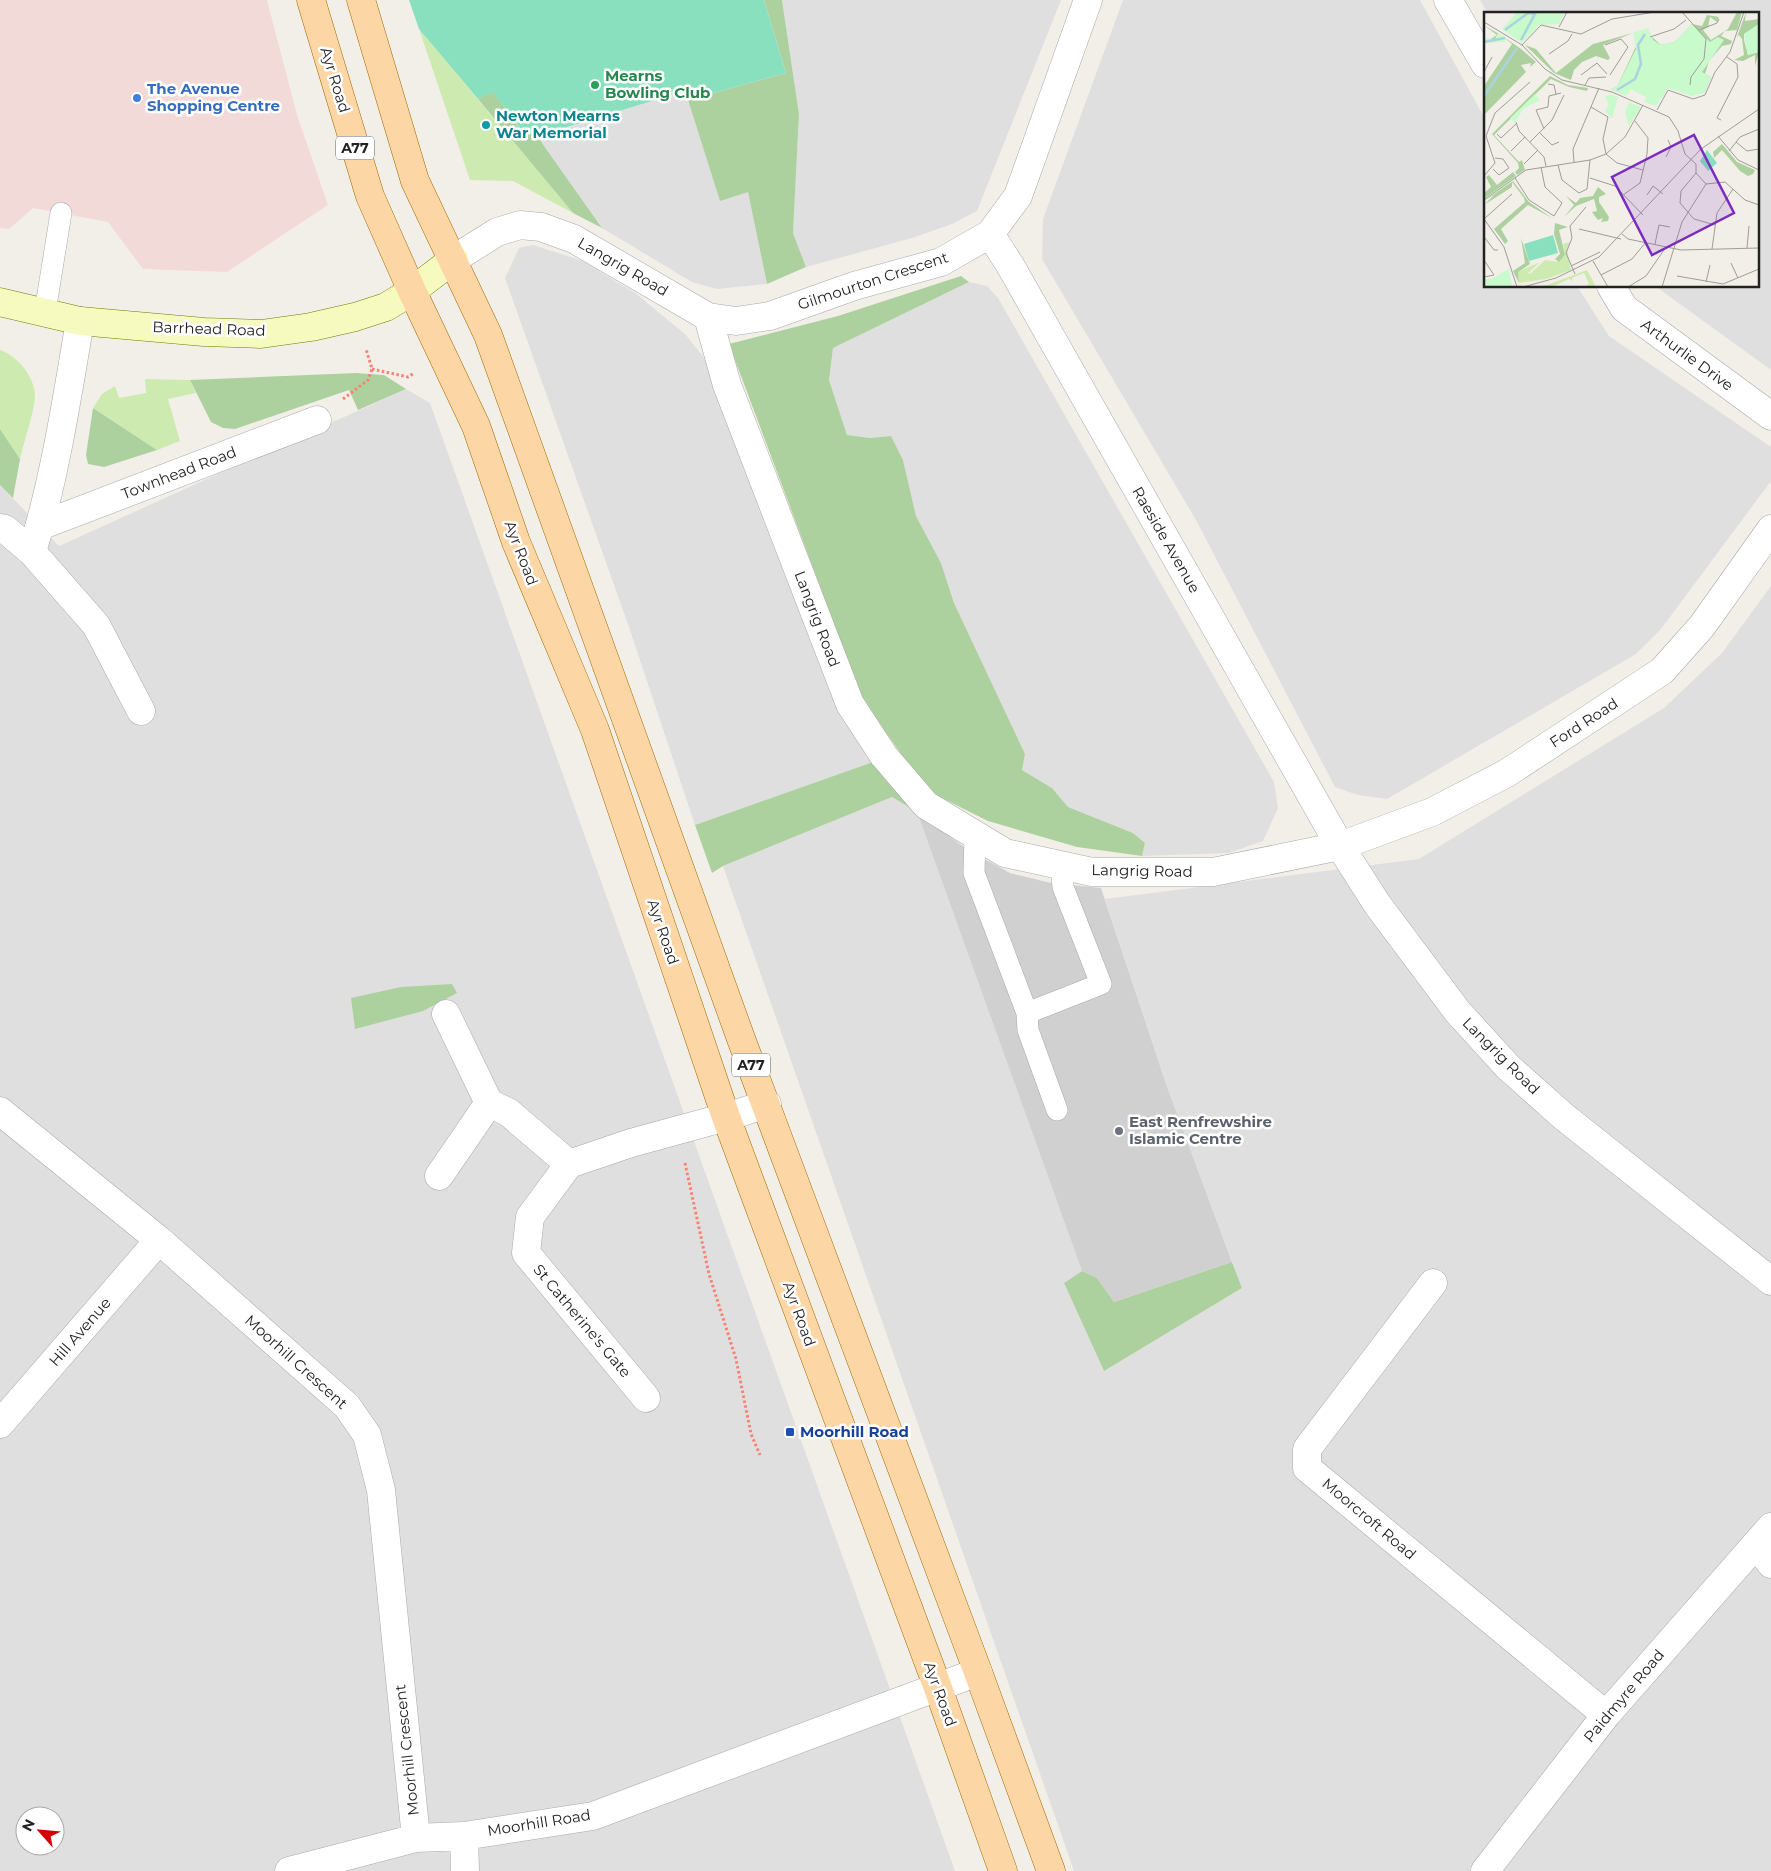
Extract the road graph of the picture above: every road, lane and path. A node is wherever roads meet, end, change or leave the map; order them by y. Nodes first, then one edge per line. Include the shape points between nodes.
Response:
1 (310, 0) edge
2 (361, 0) edge
3 (1088, 0) edge
4 (1448, 0) edge
5 (1484, 62) edge
6 (61, 213) dead end
7 (990, 234) junction
8 (454, 259) junction
9 (1612, 288) edge
10 (412, 291) junction
11 (0, 302) edge
12 (45, 312) junction
13 (355, 317) junction
14 (708, 317) junction
15 (80, 321) junction
16 (1771, 416) edge
17 (317, 420) joint
18 (40, 526) junction
19 (0, 528) edge
20 (1771, 529) edge
21 (32, 552) junction
22 (141, 711) dead end
23 (975, 836) junction
24 (1340, 846) junction
25 (1061, 865) junction
26 (1027, 1013) junction
27 (446, 1014) dead end
28 (489, 1103) junction
29 (767, 1104) junction
30 (1057, 1110) dead end
31 (0, 1111) edge
32 (726, 1118) junction
33 (678, 1130) junction
34 (569, 1164) junction
35 (439, 1176) dead end
36 (159, 1240) junction
37 (1771, 1282) edge
38 (1433, 1283) dead end
39 (646, 1398) dead end
40 (0, 1424) edge
41 (760, 1455) dead end
42 (1766, 1546) edge
43 (978, 1672) junction
44 (938, 1688) junction
45 (1606, 1715) junction
46 (464, 1836) junction
47 (416, 1838) junction
48 (1493, 1867) edge
49 (289, 1871) edge
50 (465, 1871) edge
51 (1003, 1871) edge
52 (1051, 1871) edge

1 - 10 main road, Ayr Road / A77 via 370,196
2 - 8 main road, A77 via 415,181
3 - 7 street, Gilmourton Crescent via 1018,196
4 - 5 street
6 - 12 lane
7 - 14 street, Gilmourton Crescent via 941,262 854,286 770,316 736,321
7 - 24 street, Raeside Avenue
8 - 10 street, Barrhead Road
8 - 14 street, Langrig Road via 496,232 520,225 541,227 574,239
8 - 29 main road, A77 via 488,335
9 - 16 street, Arthurlie Drive via 1624,308
10 - 13 street, Barrhead Road via 386,307
10 - 32 main road, Ayr Road / A77 via 476,426 516,542 595,730
11 - 12 street, Barrhead Road
12 - 15 street, Barrhead Road
13 - 15 street, Barrhead Road via 261,334
13 - 17 path via 372,369 368,380
14 - 23 street, Langrig Road via 727,385 850,704 884,756 926,805
15 - 18 street via 61,432
17 - 18 street, Townhead Road
18 - 21 street
19 - 21 street
20 - 24 street, Ford Road via 1702,626 1662,672 1507,773 1432,812
21 - 22 street via 96,625
23 - 25 street, Langrig Road via 1005,853
23 - 26 lane via 974,873
24 - 25 street, Langrig Road via 1213,872 1092,872
24 - 37 street, Langrig Road via 1377,904 1457,1011 1508,1067 1563,1116
25 - 26 lane via 1063,887 1101,984
26 - 30 lane via 1028,1030
27 - 28 street
28 - 34 street via 508,1112
28 - 35 street
29 - 32 street
29 - 43 main road, A77
31 - 36 street, Moorhill Crescent
32 - 33 street
32 - 44 main road, Ayr Road / A77
33 - 34 street
33 - 41 path via 709,1274 736,1359 751,1434
34 - 39 street, St Catherine's Gate via 530,1217 526,1253
36 - 40 street, Hill Avenue
36 - 47 street, Moorhill Crescent via 347,1406 367,1435 381,1490
38 - 45 street, Moorcroft Road via 1307,1449 1307,1468
42 - 45 street, Paidmyre Road
43 - 44 street, Moorhill Road
43 - 52 main road, A77
44 - 46 street, Moorhill Road via 593,1816
44 - 51 main road, Ayr Road / A77
45 - 48 street, Paidmyre Road
46 - 47 street, Moorhill Road
46 - 50 street
47 - 49 street, Moorhill Road

